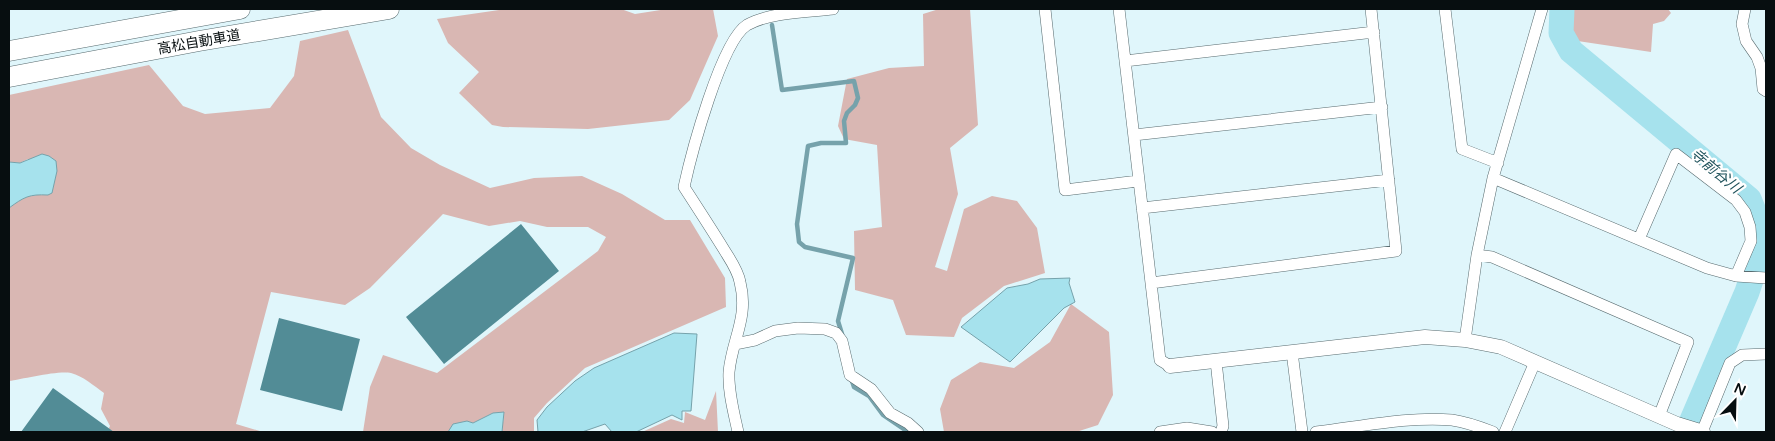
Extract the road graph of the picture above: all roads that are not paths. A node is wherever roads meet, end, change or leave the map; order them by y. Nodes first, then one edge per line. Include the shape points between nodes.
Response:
1 (240, 9) edge
2 (389, 9) edge
3 (833, 9) edge
4 (1045, 9) edge
5 (1119, 9) edge
6 (1371, 9) edge
7 (1445, 9) edge
8 (1542, 9) edge
9 (1745, 9) edge
10 (764, 13) edge
11 (1374, 32) junction
12 (9, 51) edge
13 (1125, 61) junction
14 (9, 77) edge
15 (1766, 91) edge
16 (1382, 107) junction
17 (1134, 135) junction
18 (1498, 163) junction
19 (1493, 178) junction
20 (1389, 180) junction
21 (1138, 181) junction
22 (1142, 208) junction
23 (1640, 239) junction
24 (1477, 255) junction
25 (1740, 276) junction
26 (1764, 279) edge
27 (1151, 283) junction
28 (1466, 340) junction
29 (735, 344) junction
30 (1292, 352) junction
31 (1766, 354) edge
32 (1216, 361) junction
33 (1535, 362) junction
34 (1170, 366) joint
35 (1659, 416) junction
36 (1689, 429) edge
37 (738, 432) edge
38 (918, 432) edge
39 (1160, 432) edge
40 (1212, 432) edge
41 (1221, 432) edge
42 (1302, 432) edge
43 (1316, 432) edge
44 (1493, 432) edge
45 (1505, 432) edge

1 - 12 highway, 高松自動車道
2 - 14 highway, 高松自動車道
3 - 10 street
4 - 21 street via 1065,190
5 - 13 street
6 - 11 street
7 - 18 street via 1462,149
8 - 18 street
9 - 15 street via 1742,24 1746,40 1762,68 1763,89
10 - 29 street via 745,26 731,45 716,78 684,187 740,280 743,310
11 - 13 street
11 - 16 street
13 - 17 street
16 - 17 street
16 - 20 street
17 - 21 street
18 - 19 street
19 - 23 street
19 - 24 street
20 - 22 street
20 - 27 street via 1396,251
21 - 22 street
22 - 27 street
23 - 25 street via 1707,268
23 - 25 street via 1676,154 1736,200 1745,212 1751,240
24 - 28 street
24 - 35 street via 1492,257 1688,342
25 - 26 street
27 - 34 street via 1160,360
28 - 30 street via 1425,337
28 - 33 street via 1501,347
29 - 37 street via 729,389
29 - 38 street via 775,331 798,328 825,329 836,333 842,341 850,375 870,389 890,413
30 - 32 street
30 - 42 street
31 - 36 street via 1742,355 1730,363
32 - 34 street
32 - 41 street
33 - 35 street
33 - 45 street
35 - 36 street
39 - 40 street via 1187,428
43 - 44 street via 1424,419 1454,420

